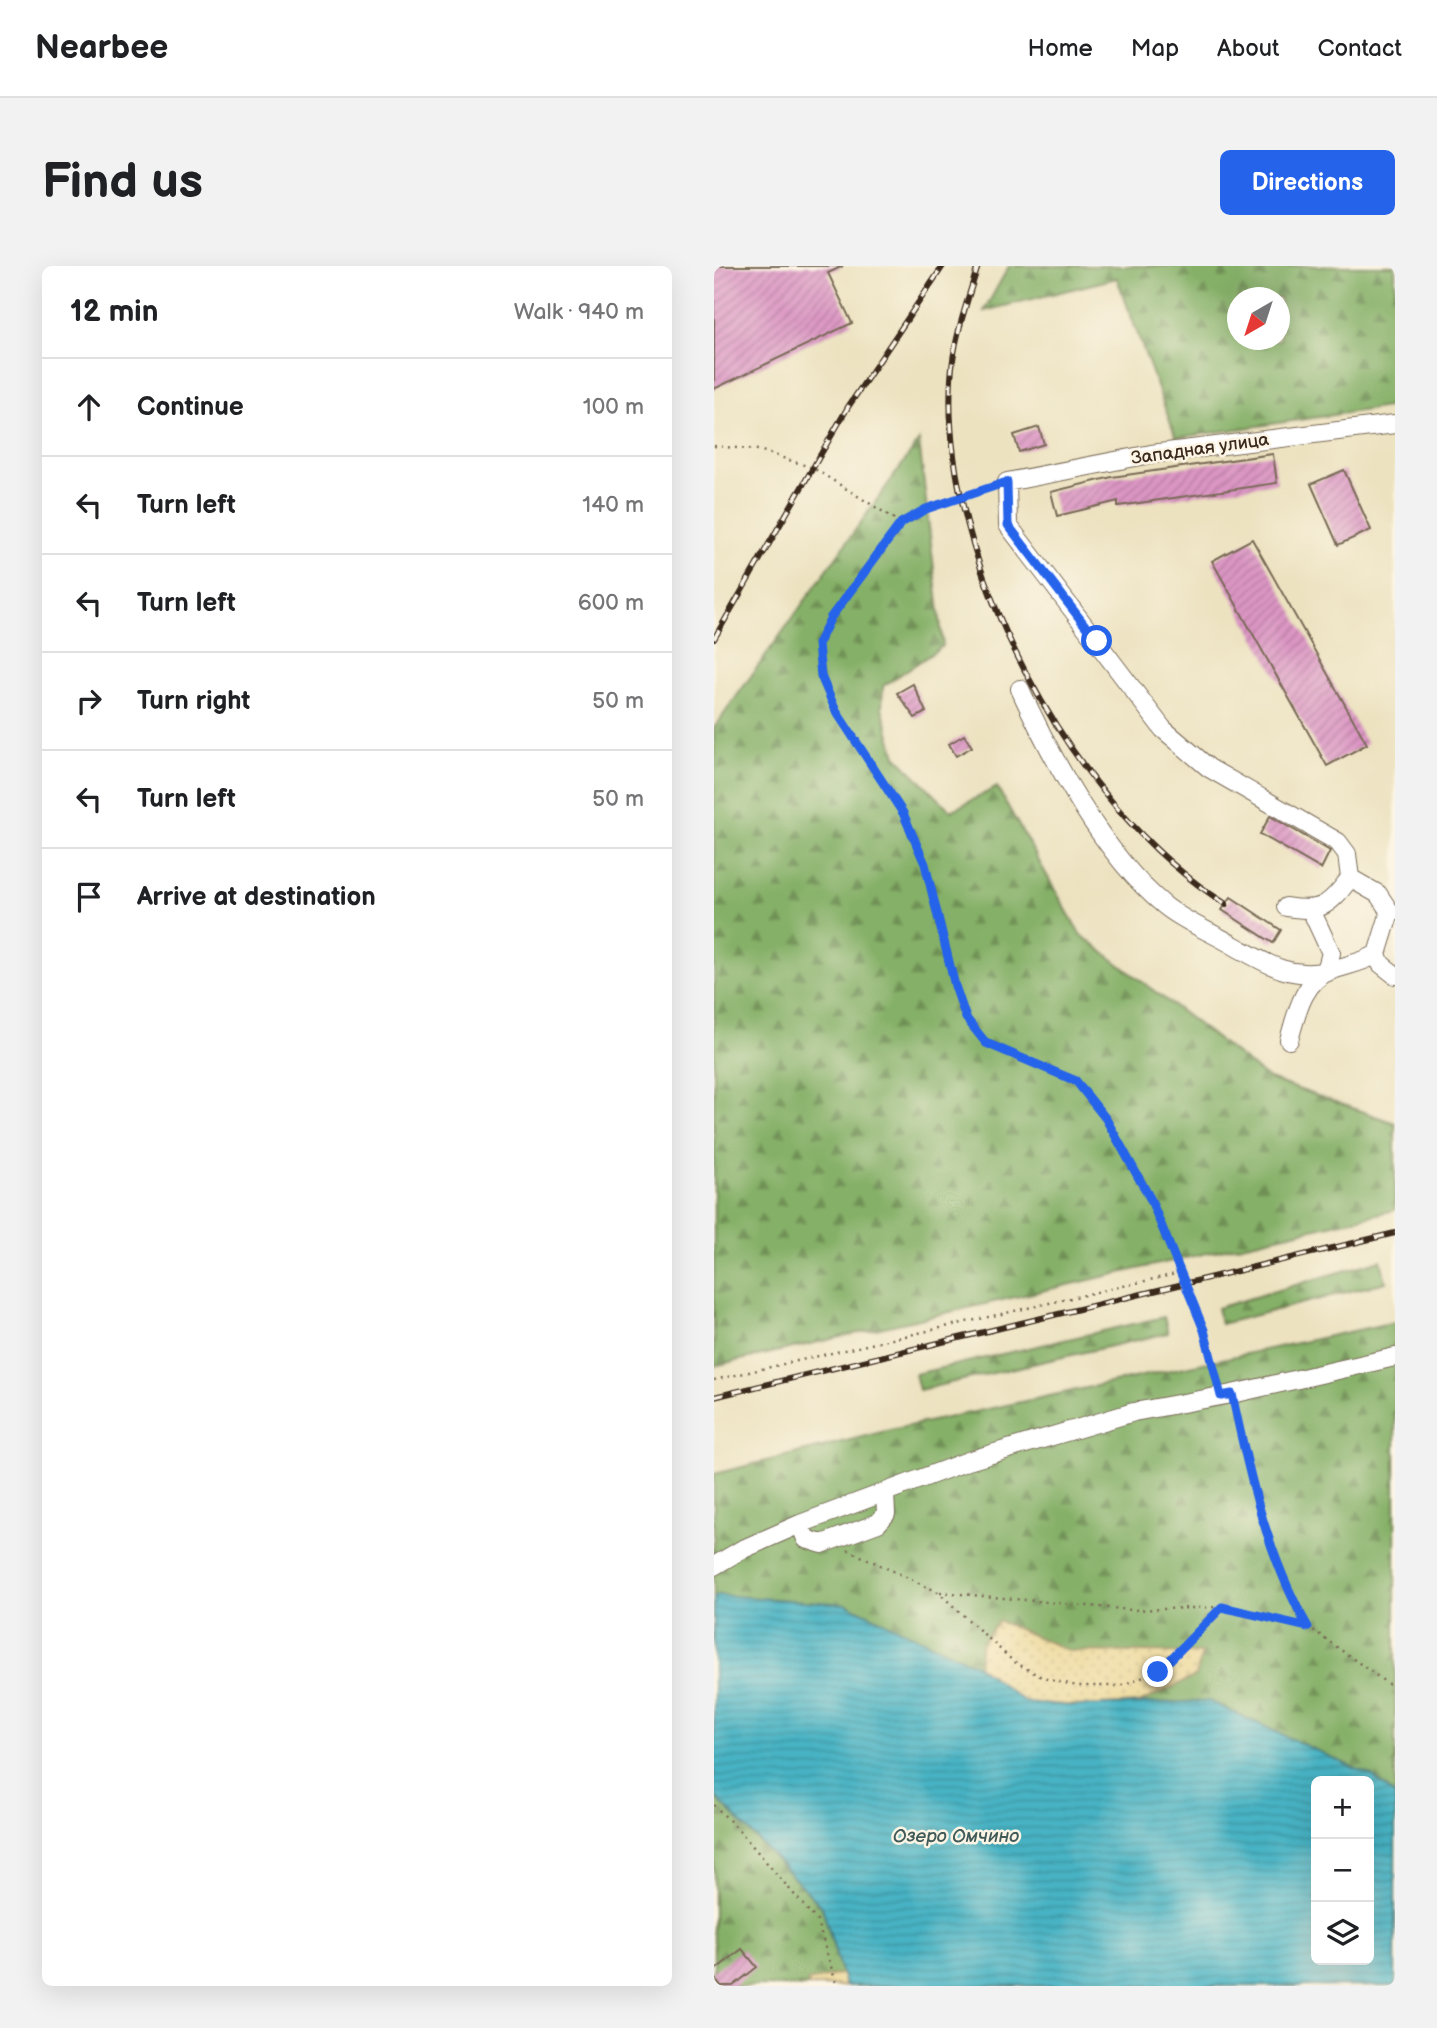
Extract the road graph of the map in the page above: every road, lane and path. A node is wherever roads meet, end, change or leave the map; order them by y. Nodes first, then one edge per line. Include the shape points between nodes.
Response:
1 (1395, 424) edge
2 (714, 446) edge
3 (1007, 482) junction
4 (901, 523) junction
5 (1020, 689) dead end
6 (1350, 878) junction
7 (1286, 907) dead end
8 (1312, 912) junction
9 (1377, 954) junction
10 (1326, 971) junction
11 (1395, 975) edge
12 (1289, 1040) dead end
13 (1180, 1273) junction
14 (1395, 1357) edge
15 (714, 1381) edge
16 (1227, 1395) junction
17 (885, 1494) junction
18 (800, 1524) junction
19 (829, 1541) junction
20 (714, 1566) edge
21 (938, 1592) junction
22 (1222, 1607) junction
23 (1308, 1627) junction
24 (1395, 1689) edge
25 (714, 1805) edge
26 (837, 1986) edge

1 - 3 street, Западная улица via 1151,454
2 - 4 path via 759,450 813,468
3 - 4 path via 926,509
3 - 6 street via 1008,525 1163,729 1209,768 1338,842 1347,853
4 - 13 path via 831,617 818,644 821,676 836,711 903,813 925,864 966,1018 986,1043 1076,1081 1106,1119 1151,1200
5 - 10 street via 1039,732 1111,848 1165,906 1269,965 1306,976
6 - 8 street via 1334,900
6 - 9 street via 1378,894 1390,912
7 - 8 street
8 - 10 street via 1331,953
9 - 10 street
9 - 11 street
10 - 12 street via 1302,1000
13 - 15 path
13 - 16 path
14 - 16 street
16 - 17 street via 1121,1415 968,1461
16 - 23 path via 1274,1554
17 - 18 street
17 - 19 street via 886,1514 878,1523
18 - 19 street via 806,1539 822,1544
18 - 20 street
19 - 21 path
21 - 22 path via 1132,1610
21 - 22 path via 1013,1661 1043,1678 1077,1686 1119,1686 1158,1672
22 - 23 path
23 - 24 path
25 - 26 path via 817,1921

